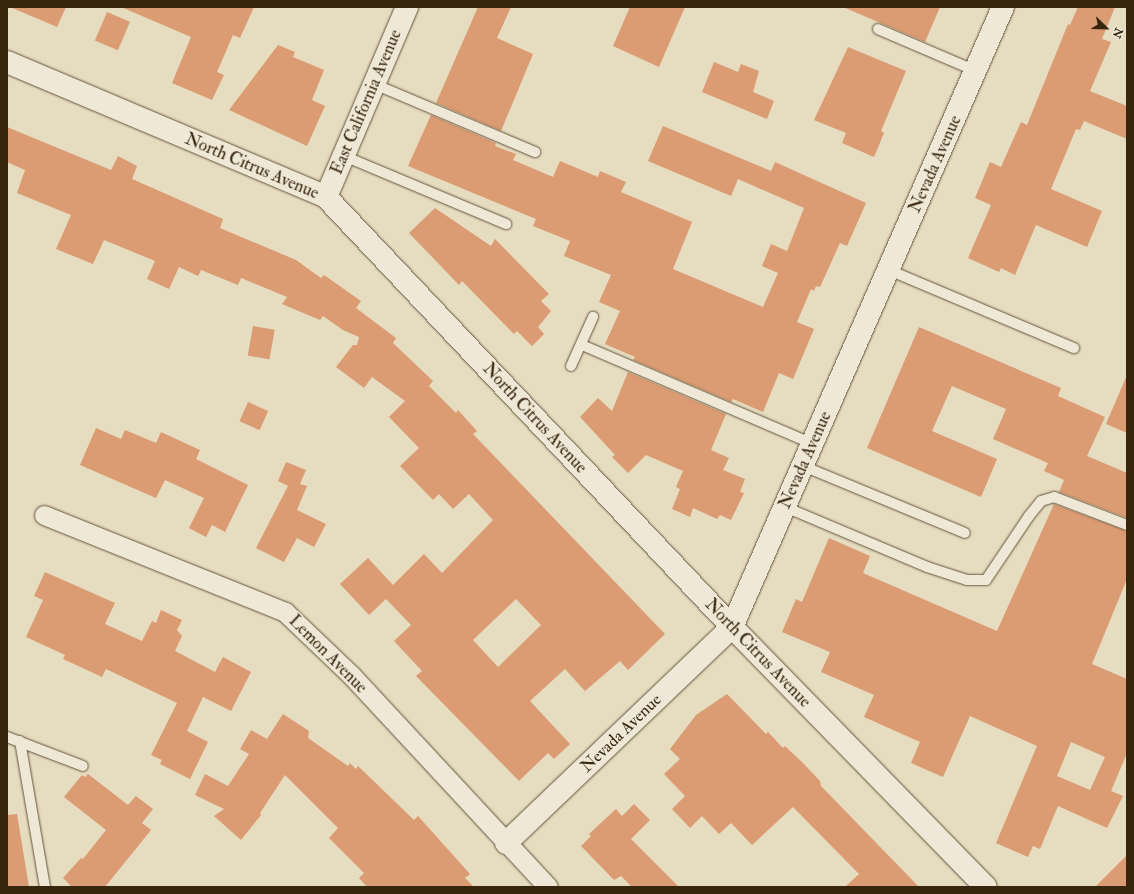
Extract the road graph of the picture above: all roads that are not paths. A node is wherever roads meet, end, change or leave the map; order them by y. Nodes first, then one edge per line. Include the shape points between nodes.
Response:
1 (1003, 7) edge
2 (402, 9) edge
3 (878, 29) dead end
4 (7, 62) edge
5 (976, 71) junction
6 (374, 84) junction
7 (535, 152) dead end
8 (344, 156) junction
9 (326, 197) junction
10 (506, 224) dead end
11 (888, 270) junction
12 (593, 317) dead end
13 (582, 345) junction
14 (1074, 348) dead end
15 (571, 366) dead end
16 (813, 444) junction
17 (803, 466) junction
18 (785, 507) junction
19 (44, 515) dead end
20 (1127, 525) edge
21 (965, 533) dead end
22 (732, 627) junction
23 (7, 736) edge
24 (20, 741) junction
25 (84, 766) dead end
26 (506, 843) junction
27 (45, 887) edge
28 (548, 887) edge
29 (986, 887) edge

1 - 5 street, Nevada Avenue
2 - 6 street, East California Avenue
3 - 5 lane
4 - 9 street, North Citrus Avenue
5 - 11 street, Nevada Avenue
6 - 7 lane
6 - 8 street, East California Avenue
8 - 9 street, East California Avenue
8 - 10 lane
9 - 22 street, North Citrus Avenue
11 - 14 lane
11 - 16 street, Nevada Avenue
12 - 13 lane
13 - 15 lane
13 - 16 lane
16 - 17 street, Nevada Avenue
17 - 18 street, Nevada Avenue
17 - 21 lane
18 - 20 lane via 927,567 967,580 986,580 1029,516 1041,502 1054,497
18 - 22 street, Nevada Avenue
19 - 26 street, Lemon Avenue via 285,612 351,675
22 - 26 street, Nevada Avenue
22 - 29 street, North Citrus Avenue
23 - 24 lane
24 - 25 lane
24 - 27 lane
26 - 28 street, Lemon Avenue

